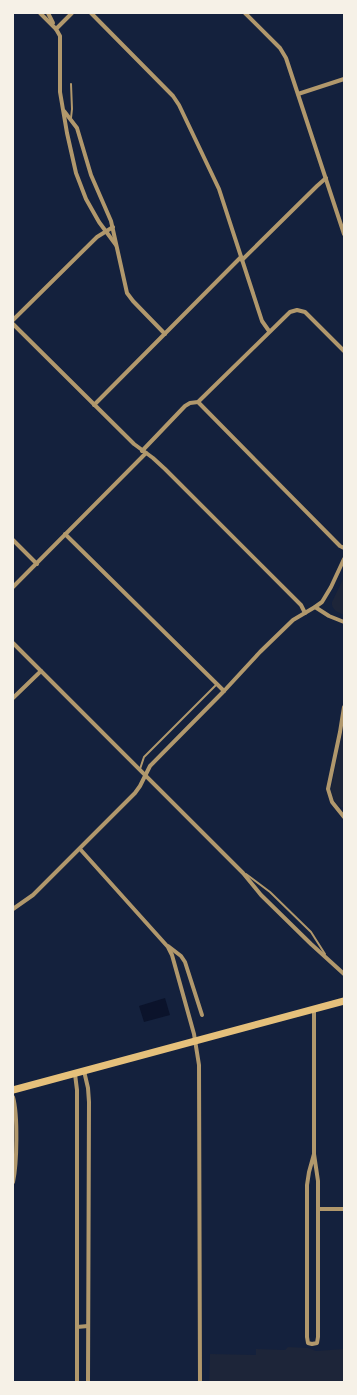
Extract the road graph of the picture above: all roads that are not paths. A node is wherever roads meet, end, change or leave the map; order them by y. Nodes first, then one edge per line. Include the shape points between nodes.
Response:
1 (40, 13) edge
2 (48, 13) edge
3 (72, 13) edge
4 (91, 13) edge
5 (245, 13) edge
6 (56, 28) junction
7 (344, 79) edge
8 (71, 84) dead end
9 (298, 94) junction
10 (63, 109) junction
11 (71, 120) junction
12 (65, 125) junction
13 (326, 178) junction
14 (113, 227) junction
15 (106, 231) junction
16 (344, 234) edge
17 (116, 246) junction
18 (241, 259) junction
19 (13, 320) edge
20 (13, 324) edge
21 (269, 331) junction
22 (164, 334) junction
23 (344, 351) edge
24 (198, 402) junction
25 (94, 405) junction
26 (144, 452) junction
27 (65, 534) junction
28 (13, 540) edge
29 (344, 548) edge
30 (344, 559) edge
31 (37, 564) junction
32 (13, 587) edge
33 (315, 607) junction
34 (305, 613) junction
35 (344, 622) edge
36 (13, 643) edge
37 (41, 671) junction
38 (217, 684) junction
39 (224, 691) junction
40 (13, 698) edge
41 (344, 707) edge
42 (140, 769) junction
43 (145, 775) junction
44 (342, 812) edge
45 (344, 817) edge
46 (80, 849) junction
47 (243, 872) junction
48 (13, 909) edge
49 (165, 943) junction
50 (326, 957) junction
51 (344, 974) edge
52 (344, 1001) edge
53 (314, 1010) junction
54 (202, 1015) dead end
55 (195, 1042) junction
56 (84, 1071) junction
57 (75, 1074) junction
58 (13, 1090) edge
59 (13, 1097) edge
60 (314, 1154) junction
61 (13, 1182) edge
62 (344, 1208) edge
63 (318, 1209) junction
64 (77, 1326) junction
65 (88, 1326) junction
66 (77, 1382) edge
67 (88, 1382) edge
68 (200, 1382) edge

1 - 6 street
2 - 6 street
3 - 6 street
4 - 18 street via 177,101 219,189
5 - 9 street via 284,53
6 - 10 street via 60,36 60,87
7 - 9 street
8 - 11 lane
9 - 13 street
10 - 11 street
10 - 12 street
11 - 12 street
11 - 14 street via 77,128 91,175
12 - 15 street via 81,188
13 - 16 street
13 - 18 street
14 - 15 street
14 - 17 street
15 - 17 street
15 - 19 street
17 - 22 street via 129,295
18 - 21 street via 262,321
18 - 22 street
20 - 25 street
21 - 23 street via 288,313 297,310 306,313
21 - 24 street
22 - 25 street
24 - 26 street via 185,406
24 - 29 street
25 - 26 street
26 - 27 street
26 - 34 street via 165,469 301,605
27 - 31 street
27 - 38 street
28 - 31 street
30 - 33 street via 322,602
31 - 32 street
33 - 34 street
33 - 35 street
34 - 39 street via 293,620
36 - 37 street
37 - 40 street
37 - 42 street
38 - 39 street
38 - 42 lane via 144,757
39 - 43 street via 151,765
41 - 44 street via 328,789 331,800
42 - 43 street
43 - 46 street via 138,790
43 - 47 street
44 - 45 street
46 - 48 street via 33,895
46 - 49 street
47 - 50 street via 261,895
47 - 50 lane via 270,892 311,932
49 - 54 street via 184,960
49 - 55 street via 172,955
50 - 51 street
52 - 53 main road
53 - 55 main road
53 - 60 street
55 - 56 main road
55 - 68 street via 199,1065
56 - 57 main road
56 - 65 street via 89,1102
57 - 58 main road
57 - 64 street
59 - 61 street via 16,1133
60 - 63 street via 318,1180
60 - 63 street via 307,1185 307,1337 308,1343 312,1344 317,1343 318,1337
62 - 63 street
64 - 65 street
64 - 66 street
65 - 67 street

